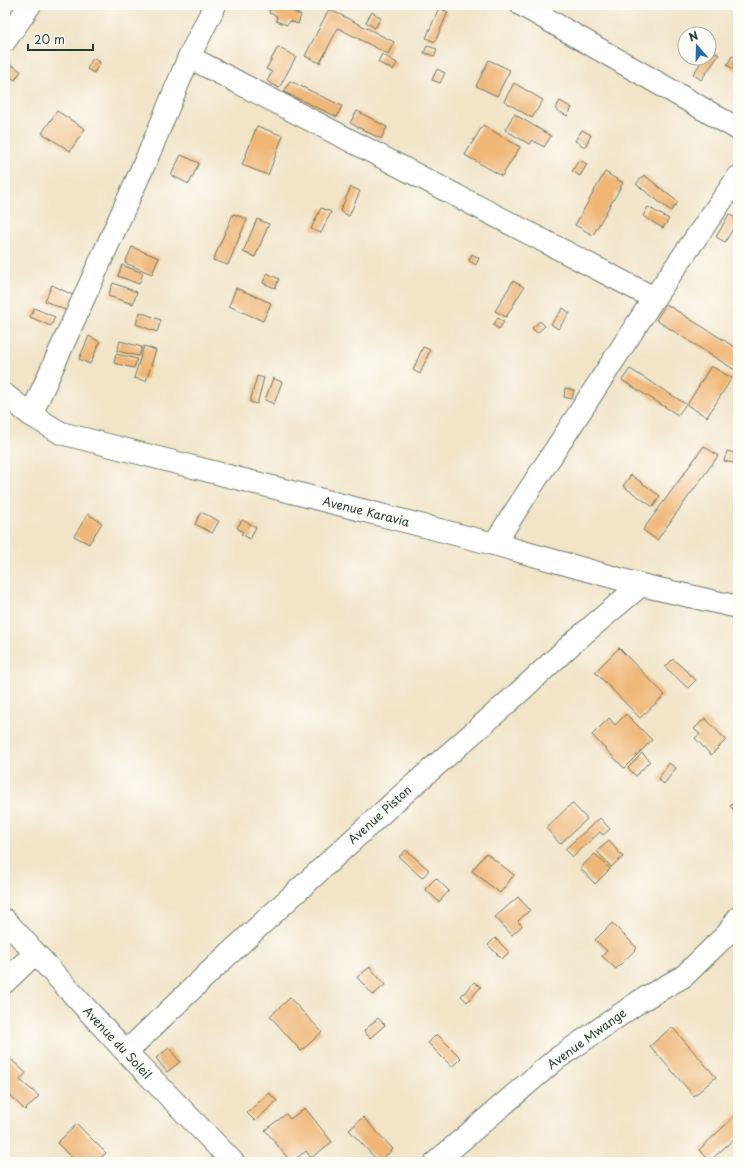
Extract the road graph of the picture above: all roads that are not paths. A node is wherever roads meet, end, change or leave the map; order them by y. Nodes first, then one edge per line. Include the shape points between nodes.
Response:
1 (30, 5) edge
2 (215, 5) edge
3 (522, 5) edge
4 (5, 41) edge
5 (189, 57) junction
6 (738, 129) edge
7 (738, 177) edge
8 (654, 298) junction
9 (5, 395) edge
10 (31, 415) junction
11 (494, 544) junction
12 (641, 585) junction
13 (738, 607) edge
14 (738, 918) edge
15 (5, 920) edge
16 (34, 953) junction
17 (5, 982) edge
18 (126, 1052) junction
19 (233, 1162) edge
20 (436, 1162) edge

1 - 4 street
2 - 5 street
3 - 6 street
5 - 8 street
5 - 10 street via 150,152
7 - 8 street
8 - 11 street
9 - 10 street, Avenue Karavia
10 - 11 street, Avenue Karavia via 61,434
11 - 12 street, Avenue Karavia
12 - 13 street, Avenue Karavia
12 - 18 street, Avenue Piston via 393,803
14 - 20 street, Avenue Mwange via 728,933 684,976 640,1001 555,1060
15 - 16 street, Avenue du Soleil
16 - 17 street
16 - 18 street, Avenue du Soleil
18 - 19 street, Avenue du Soleil

